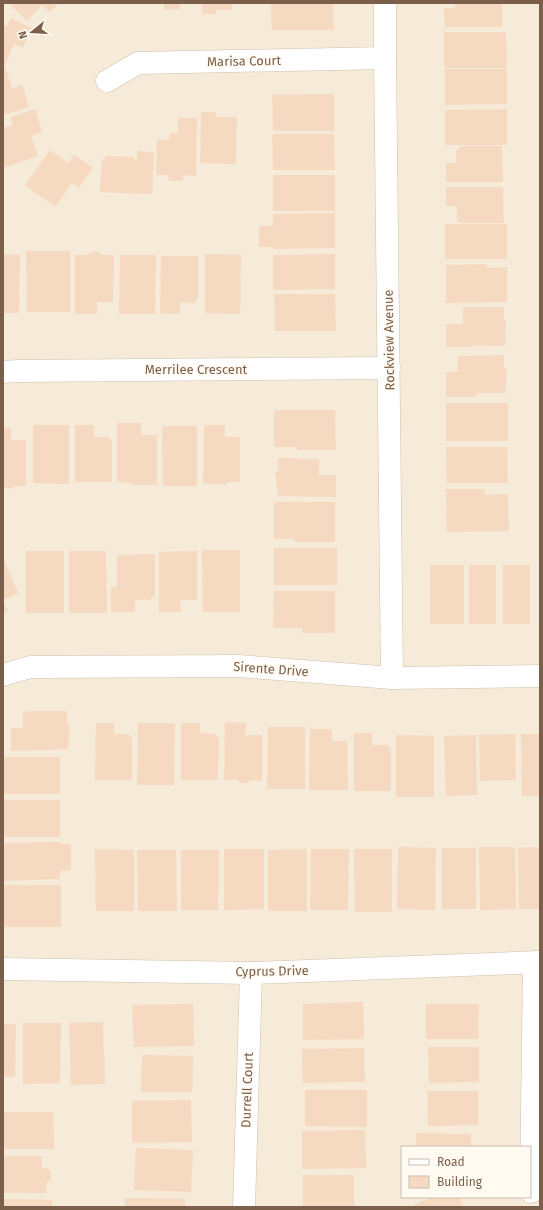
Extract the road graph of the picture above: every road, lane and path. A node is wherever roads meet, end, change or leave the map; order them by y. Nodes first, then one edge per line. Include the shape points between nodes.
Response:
1 (386, 3) edge
2 (385, 58) junction
3 (107, 81) dead end
4 (389, 368) junction
5 (3, 372) edge
6 (3, 675) edge
7 (540, 676) edge
8 (392, 678) junction
9 (537, 962) edge
10 (3, 969) edge
11 (251, 973) junction
12 (531, 1192) edge
13 (244, 1207) edge

1 - 2 street, Rockview Avenue
2 - 3 street, Marisa Court via 138,63
2 - 4 street, Rockview Avenue
4 - 5 street, Merrilee Crescent
4 - 8 street, Rockview Avenue
6 - 8 street, Sirente Drive via 30,667 238,666
7 - 8 street, Sirente Drive
9 - 11 street, Cyprus Drive
9 - 12 street
10 - 11 street, Cyprus Drive
11 - 13 street, Durrell Court

